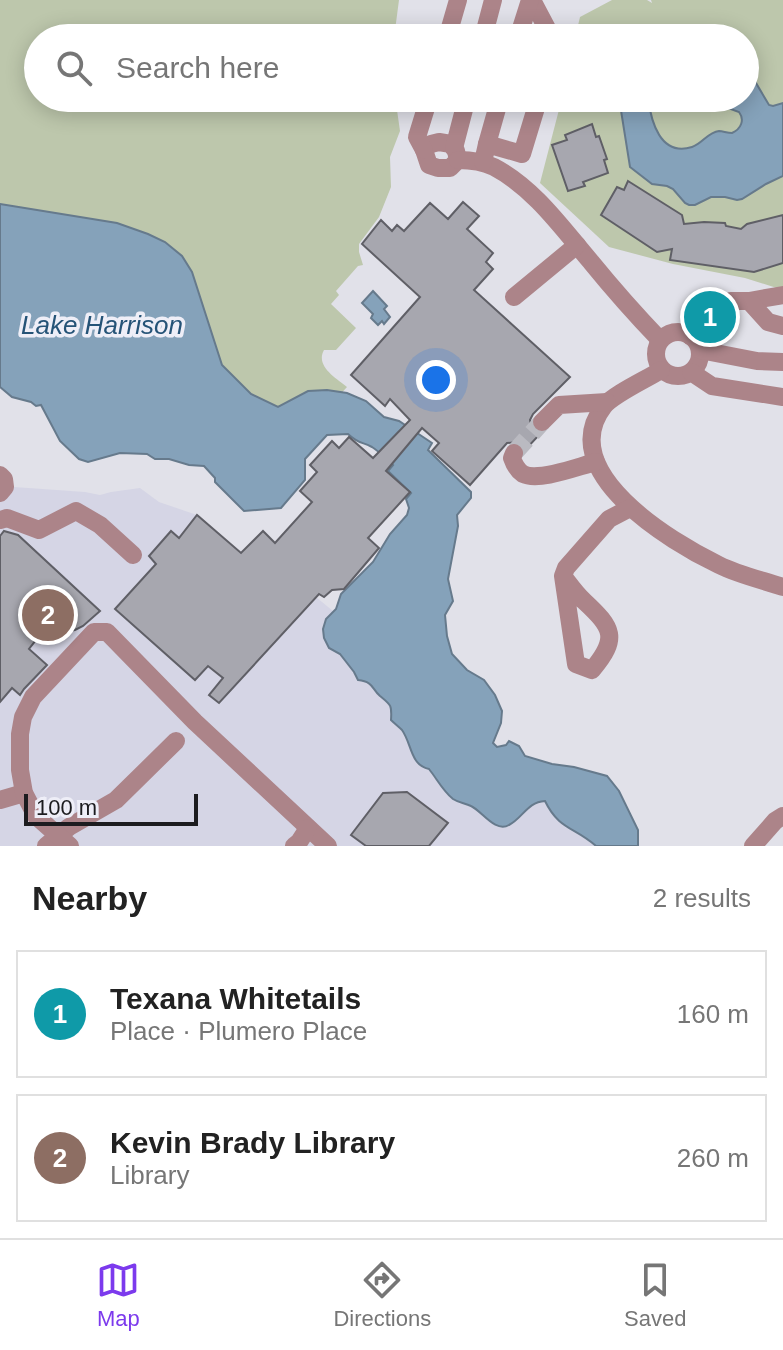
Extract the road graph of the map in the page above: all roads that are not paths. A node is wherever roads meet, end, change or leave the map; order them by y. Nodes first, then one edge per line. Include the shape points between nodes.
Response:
1 (458, 0) edge
2 (493, 0) edge
3 (531, 0) edge
4 (451, 24) edge
5 (487, 24) edge
6 (523, 24) edge
7 (544, 24) edge
8 (425, 112) edge
9 (464, 112) edge
10 (496, 112) edge
11 (535, 112) edge
12 (485, 153) junction
13 (456, 154) junction
14 (577, 245) junction
15 (783, 295) edge
16 (514, 297) dead end
17 (749, 301) junction
18 (783, 326) edge
19 (660, 340) junction
20 (695, 343) junction
21 (783, 362) edge
22 (661, 370) junction
23 (691, 372) junction
24 (783, 397) edge
25 (607, 402) junction
26 (542, 422) tunnel mouth
27 (514, 453) dead end
28 (596, 462) junction
29 (0, 475) edge
30 (0, 493) edge
31 (630, 508) junction
32 (0, 520) edge
33 (133, 555) dead end
34 (563, 576) dead end
35 (783, 587) edge
36 (0, 733) edge
37 (20, 734) junction
38 (176, 741) dead end
39 (24, 793) junction
40 (0, 800) edge
41 (783, 816) edge
42 (308, 828) junction
43 (58, 843) edge
44 (294, 846) edge
45 (328, 846) edge
46 (753, 846) edge

1 - 4 street
2 - 5 street
3 - 6 street
3 - 7 street
8 - 13 street via 417,137 429,165 450,168
9 - 13 street
10 - 12 street
11 - 12 street via 522,154
12 - 13 street
12 - 14 street
14 - 16 street
14 - 19 street
15 - 17 street
17 - 18 street via 768,322
17 - 20 street via 731,301 699,321
19 - 20 street via 683,332
19 - 22 street via 655,354
20 - 21 street via 757,361
20 - 23 street via 699,362
22 - 23 street via 678,377
22 - 25 street
23 - 24 street via 712,386
25 - 26 street via 559,405
25 - 28 street via 592,429
27 - 28 street via 514,465 524,474 541,476
28 - 31 street
29 - 30 street via 5,487
31 - 34 street via 609,519
31 - 35 street via 721,566
32 - 33 street via 39,530 76,511
36 - 37 street
37 - 39 street
37 - 42 street via 33,697 94,632 107,632
38 - 43 street via 116,800 69,827
39 - 40 street
39 - 43 street
41 - 46 street
42 - 44 street
42 - 45 street

